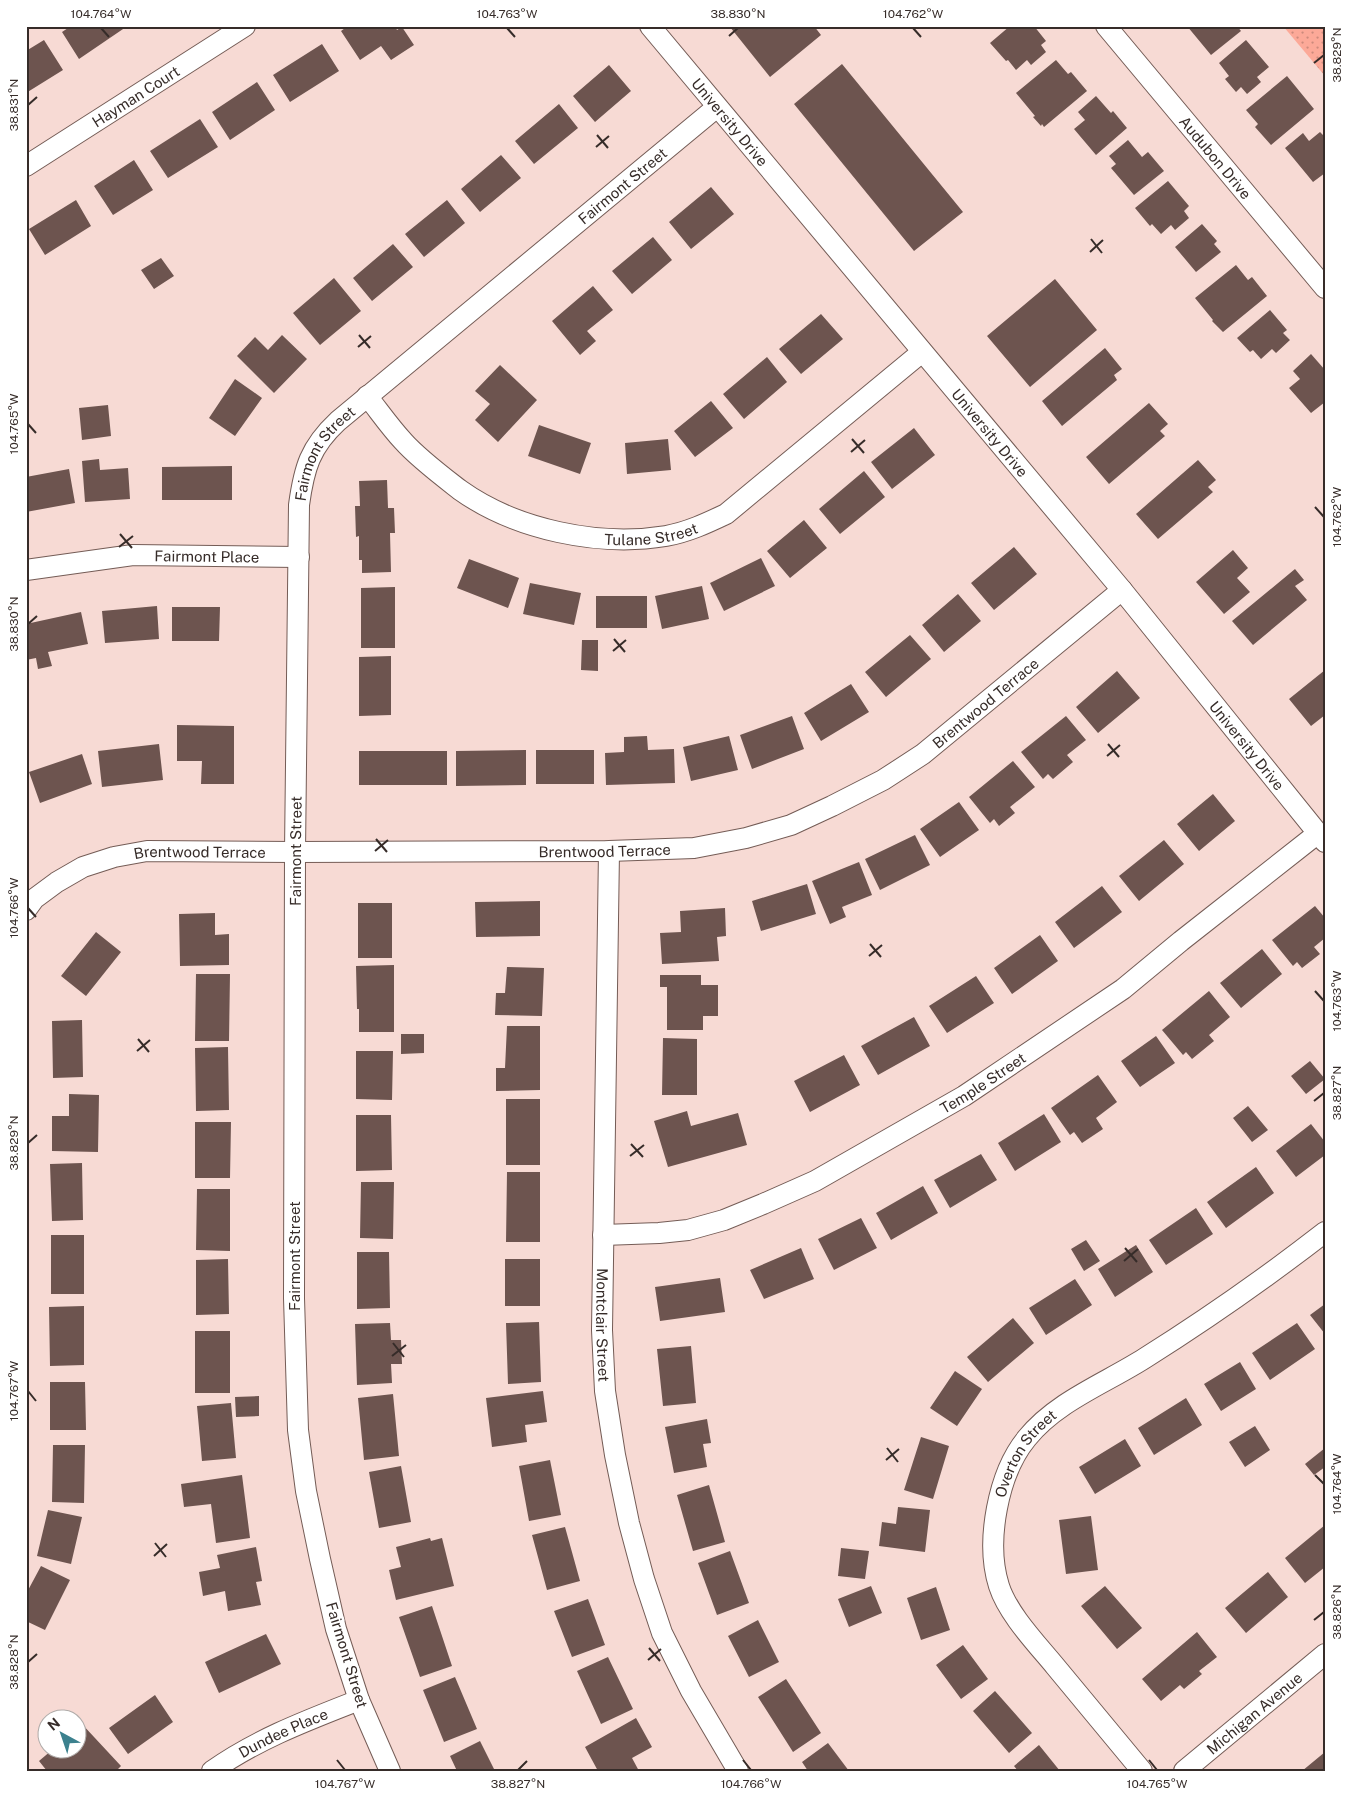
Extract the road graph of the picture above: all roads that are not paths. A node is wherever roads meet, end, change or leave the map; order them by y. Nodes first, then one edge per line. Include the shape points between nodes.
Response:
1 (245, 26) edge
2 (650, 26) edge
3 (1106, 26) edge
4 (717, 106) junction
5 (26, 166) edge
6 (1325, 288) edge
7 (922, 352) junction
8 (367, 396) junction
9 (299, 557) junction
10 (26, 570) edge
11 (1122, 590) junction
12 (1321, 838) edge
13 (609, 851) junction
14 (295, 852) junction
15 (26, 910) edge
16 (1325, 1232) edge
17 (602, 1235) junction
18 (1325, 1654) edge
19 (359, 1700) junction
20 (212, 1771) edge
21 (390, 1771) edge
22 (738, 1771) edge
23 (1142, 1771) edge
24 (1184, 1771) edge

1 - 5 street, Hayman Court
2 - 4 street, University Drive
3 - 6 street, Audubon Drive
4 - 7 street, University Drive
4 - 8 street, Fairmont Street
7 - 8 street, Tulane Street via 726,514 698,528 666,536 632,539 601,540 566,534 494,509 461,490 404,442
7 - 11 street, University Drive
8 - 9 street, Fairmont Street via 323,435 310,455 302,479 299,505
9 - 10 street, Fairmont Place via 133,555
9 - 14 street, Fairmont Street
11 - 12 street, University Drive
11 - 13 street, Brentwood Terrace via 923,754 883,780 832,806 791,824 738,840 694,848
12 - 17 street, Temple Street via 1099,1006 964,1096 815,1181 732,1217 688,1230
13 - 14 street, Brentwood Terrace
13 - 17 street, Montclair Street
14 - 15 street, Brentwood Terrace via 147,851 114,857 83,867 57,882 34,899
14 - 19 street, Fairmont Street via 294,1298 298,1430 320,1559 336,1629
16 - 23 street, Overton Street via 1193,1328 1121,1374 1065,1404 1026,1439 1011,1463 994,1529 999,1586 1030,1636
17 - 22 street, Montclair Street via 605,1391 629,1523 662,1633 691,1691
18 - 24 street, Michigan Avenue
19 - 20 street, Dundee Place via 251,1746
19 - 21 street, Fairmont Street

